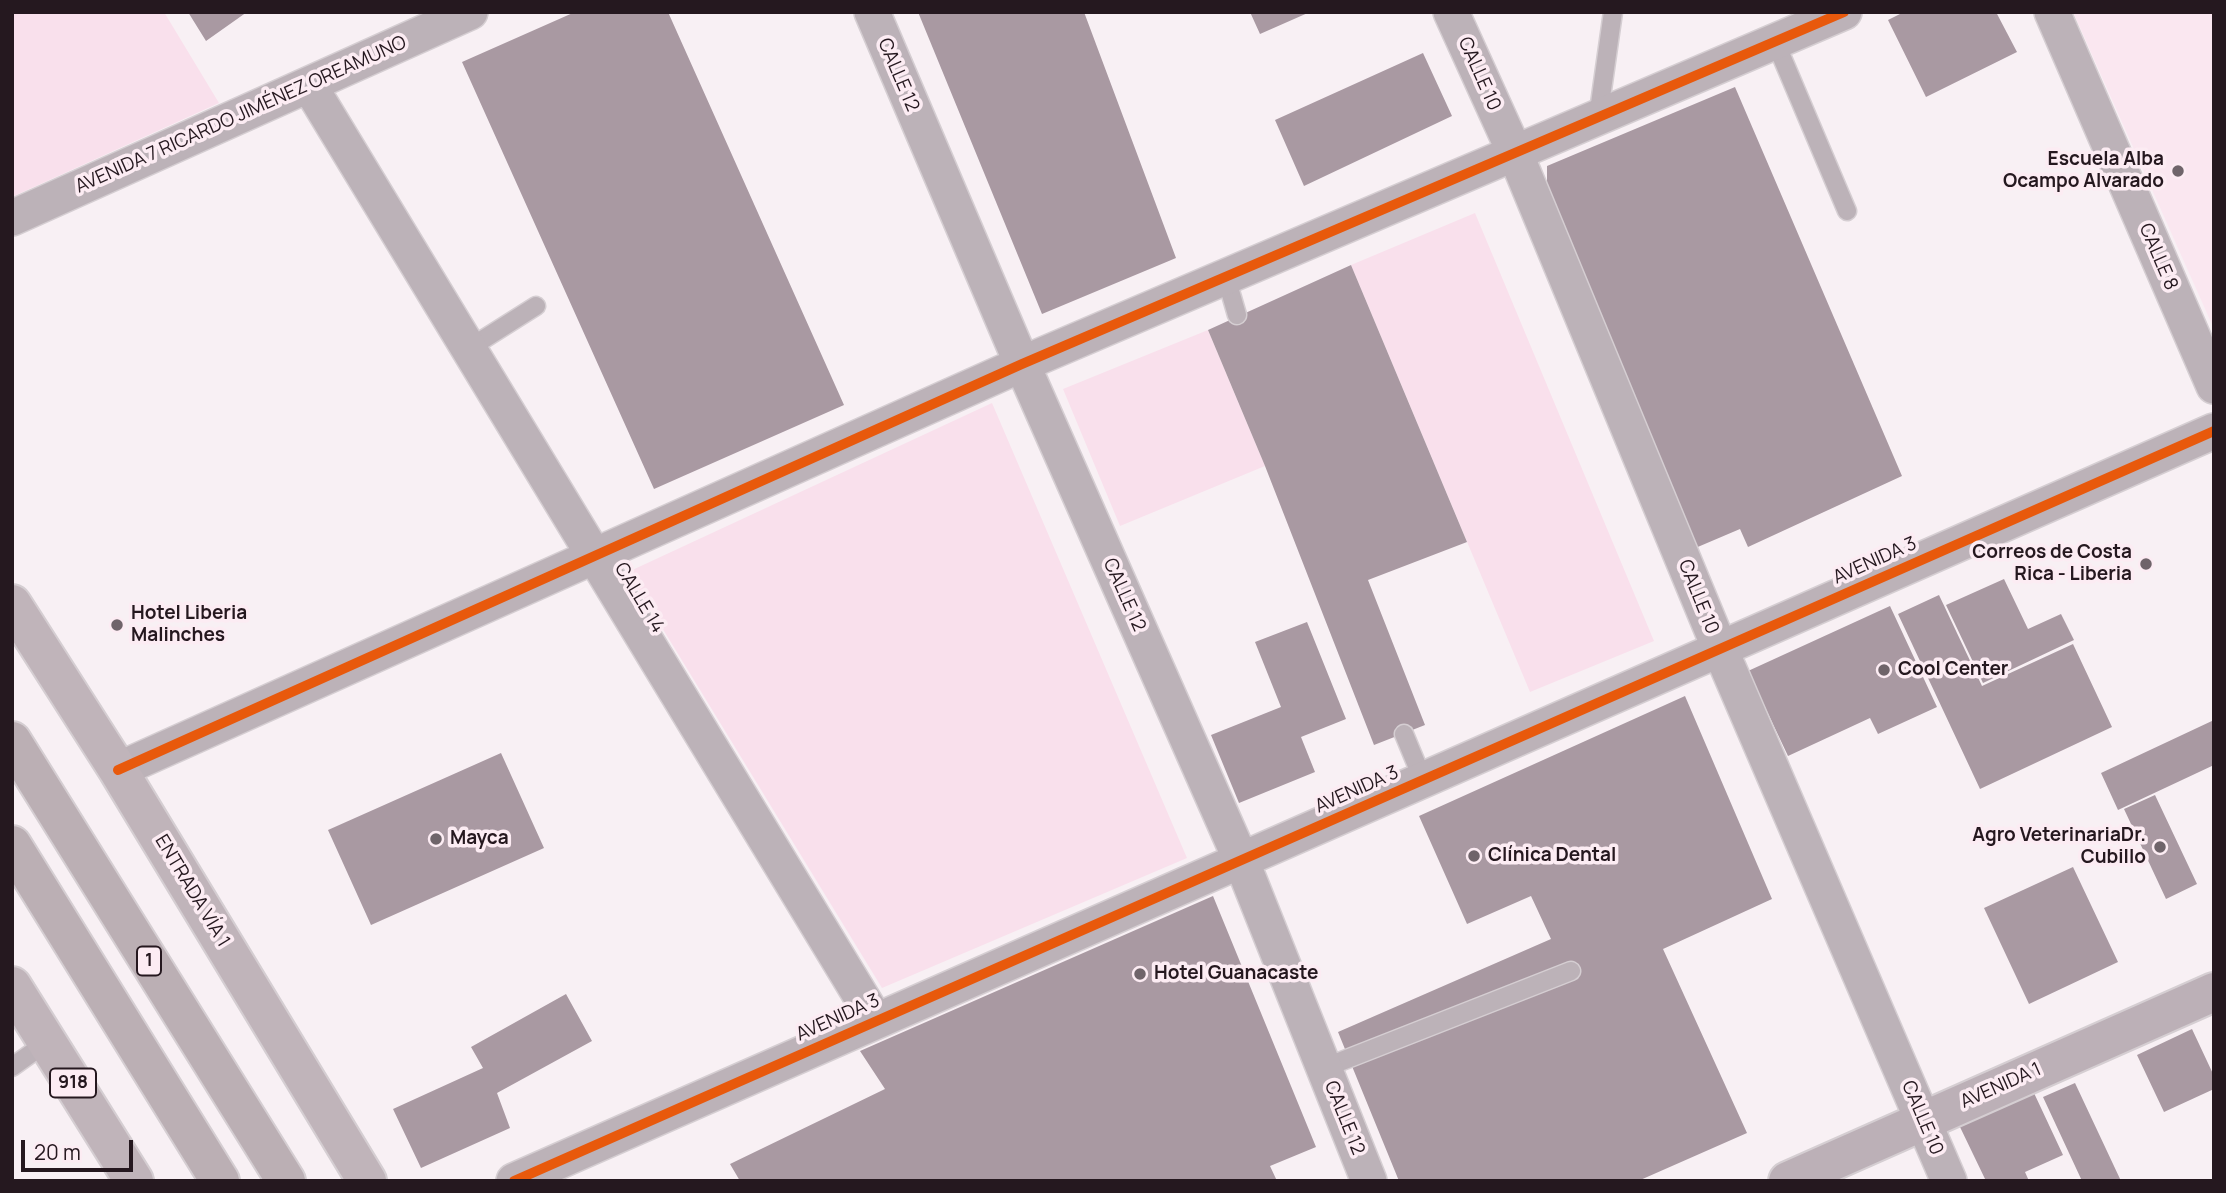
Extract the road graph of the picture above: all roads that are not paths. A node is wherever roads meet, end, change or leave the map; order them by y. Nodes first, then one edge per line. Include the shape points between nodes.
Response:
1 (470, 12) edge
2 (872, 12) edge
3 (1451, 12) edge
4 (1613, 12) edge
5 (1843, 12) edge
6 (2052, 12) edge
7 (1775, 41) junction
8 (309, 85) junction
9 (1598, 118) junction
10 (1515, 153) junction
11 (1847, 211) dead end
12 (12, 218) edge
13 (1226, 277) junction
14 (536, 306) dead end
15 (1237, 315) dead end
16 (468, 349) junction
17 (1022, 364) junction
18 (2214, 386) edge
19 (2214, 431) edge
20 (594, 557) junction
21 (12, 604) edge
22 (1720, 649) junction
23 (1404, 734) dead end
24 (12, 741) edge
25 (118, 770) junction
26 (1423, 780) junction
27 (12, 845) edge
28 (1241, 860) junction
29 (1571, 971) dead end
30 (12, 986) edge
31 (2214, 992) edge
32 (876, 1021) junction
33 (47, 1042) junction
34 (12, 1067) edge
35 (1324, 1068) junction
36 (1923, 1121) junction
37 (134, 1181) edge
38 (220, 1181) edge
39 (286, 1181) edge
40 (368, 1181) edge
41 (514, 1181) edge
42 (1369, 1181) edge
43 (1788, 1181) edge
44 (1949, 1181) edge

1 - 8 street, AVENIDA 7 RICARDO JIMÉNEZ OREAMUNO
2 - 17 street, CALLE 12
3 - 10 street, CALLE 10
4 - 9 lane
5 - 7 street
6 - 18 street, CALLE 8
7 - 9 street
7 - 11 lane
8 - 12 street, AVENIDA 7 RICARDO JIMÉNEZ OREAMUNO
8 - 16 street, CALLE 14
9 - 10 street
10 - 13 street
10 - 22 street, CALLE 10
13 - 15 lane
13 - 17 street
14 - 16 lane
16 - 20 street, CALLE 14
17 - 20 street
17 - 28 street, CALLE 12
19 - 22 street, AVENIDA 3
20 - 25 street
20 - 32 street, CALLE 14
21 - 25 main road, ENTRADA VÍA 1
22 - 26 street, AVENIDA 3
22 - 36 street, CALLE 10
23 - 26 lane
24 - 39 highway, 1
25 - 40 main road, ENTRADA VÍA 1
26 - 28 street, AVENIDA 3
27 - 38 highway
28 - 32 street, AVENIDA 3
28 - 35 street, CALLE 12
29 - 35 lane
30 - 33 main road, 918
31 - 36 street, AVENIDA 1
32 - 41 street, AVENIDA 3
33 - 34 lane
33 - 37 main road, 918
35 - 42 street, CALLE 12
36 - 43 street, AVENIDA 1
36 - 44 street, CALLE 10

